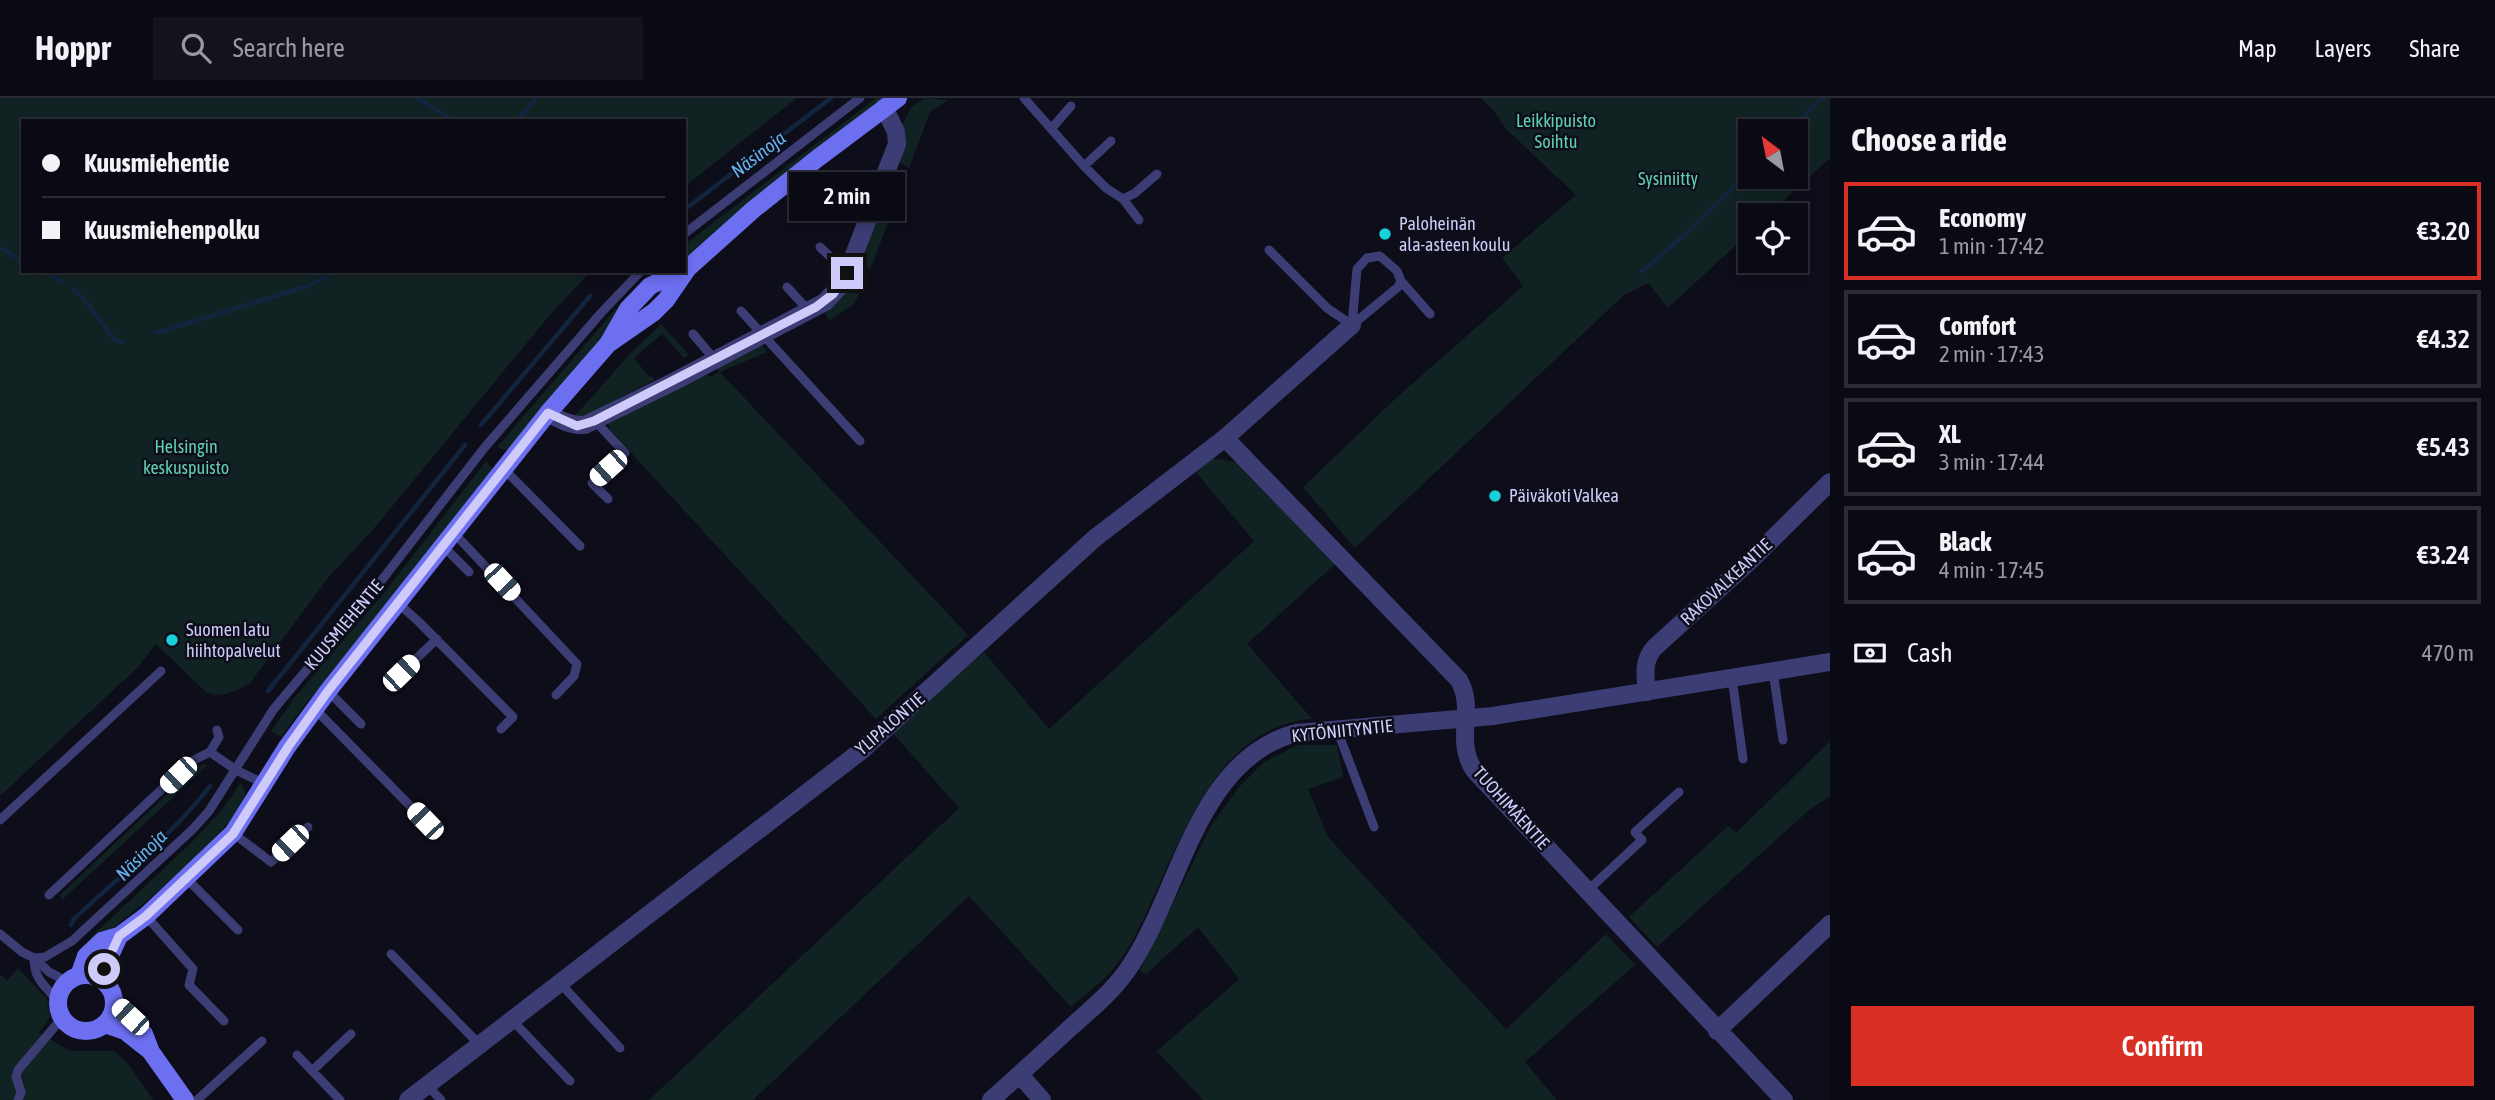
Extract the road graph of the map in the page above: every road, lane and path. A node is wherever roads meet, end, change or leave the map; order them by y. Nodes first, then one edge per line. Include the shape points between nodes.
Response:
1 (860, 98) edge
2 (1024, 98) edge
3 (891, 103) edge
4 (1071, 106) dead end
5 (1051, 129) junction
6 (1111, 141) dead end
7 (1084, 166) junction
8 (1157, 174) dead end
9 (1123, 198) junction
10 (843, 201) dead end
11 (1139, 220) dead end
12 (866, 225) junction
13 (686, 232) edge
14 (820, 247) dead end
15 (1269, 250) dead end
16 (686, 268) edge
17 (639, 273) edge
18 (678, 273) edge
19 (847, 273) junction
20 (1401, 281) junction
21 (787, 287) dead end
22 (809, 311) junction
23 (741, 312) dead end
24 (1430, 314) dead end
25 (1352, 326) junction
26 (693, 334) dead end
27 (762, 336) junction
28 (715, 360) junction
29 (548, 413) junction
30 (594, 421) junction
31 (1225, 438) junction
32 (860, 441) dead end
33 (504, 469) junction
34 (1830, 482) edge
35 (608, 499) dead end
36 (449, 540) junction
37 (580, 546) dead end
38 (469, 572) dead end
39 (398, 604) junction
40 (437, 639) junction
41 (1830, 662) edge
42 (160, 671) dead end
43 (1773, 671) junction
44 (401, 673) dead end
45 (1732, 678) junction
46 (328, 691) junction
47 (1647, 692) junction
48 (556, 695) dead end
49 (315, 709) junction
50 (1465, 719) junction
51 (362, 724) dead end
52 (501, 729) dead end
53 (217, 730) dead end
54 (1340, 730) junction
55 (1783, 740) dead end
56 (210, 752) junction
57 (1743, 759) dead end
58 (236, 770) junction
59 (265, 784) junction
60 (1679, 792) dead end
61 (0, 820) edge
62 (425, 821) dead end
63 (308, 827) dead end
64 (1374, 827) dead end
65 (233, 834) junction
66 (187, 879) junction
67 (1587, 891) junction
68 (50, 895) dead end
69 (146, 916) junction
70 (0, 923) edge
71 (1830, 924) edge
72 (238, 930) dead end
73 (2, 934) edge
74 (119, 936) junction
75 (391, 954) dead end
76 (34, 958) junction
77 (73, 979) junction
78 (560, 983) junction
79 (107, 985) junction
80 (114, 1002) junction
81 (60, 1010) junction
82 (512, 1020) junction
83 (224, 1021) dead end
84 (104, 1024) junction
85 (1717, 1031) junction
86 (351, 1034) dead end
87 (262, 1041) dead end
88 (480, 1045) junction
89 (620, 1048) dead end
90 (151, 1052) junction
91 (297, 1055) dead end
92 (312, 1071) junction
93 (1020, 1075) junction
94 (570, 1081) dead end
95 (416, 1095) edge
96 (18, 1100) edge
97 (185, 1100) edge
98 (197, 1100) edge
99 (340, 1100) edge
100 (440, 1100) edge
101 (991, 1100) edge
102 (1042, 1100) edge
103 (1784, 1100) edge

1 - 13 lane
2 - 5 lane
3 - 12 street via 897,144
3 - 16 main road, KUUSMIEHENTIE
4 - 5 lane
5 - 7 lane
6 - 7 lane
7 - 9 lane
8 - 9 lane via 1135,194
9 - 11 lane
10 - 12 lane
12 - 19 street
14 - 19 lane
15 - 25 lane via 1327,308
17 - 58 lane, KUUSMIEHENTIE via 485,447 273,710
18 - 29 main road, KUUSMIEHENTIE via 650,286 639,297 608,344
19 - 22 street via 833,294
20 - 24 lane
20 - 25 lane
20 - 25 lane via 1380,256 1367,258 1357,269
21 - 22 lane
22 - 27 street
23 - 27 lane
25 - 31 street, YLIPALONTIE
26 - 28 lane
27 - 28 street
27 - 32 lane
28 - 30 street
29 - 30 street via 577,426
29 - 33 main road, KUUSMIEHENTIE
30 - 35 lane via 625,453 592,483
31 - 50 street, TUOHIMÄENTIE via 1458,680 1465,690
31 - 78 street, YLIPALONTIE via 1095,538 860,751
33 - 36 main road, KUUSMIEHENTIE
33 - 37 lane
34 - 47 street, RAKOVALKEANTIE via 1654,648 1646,665
36 - 38 lane
36 - 39 main road, KUUSMIEHENTIE
36 - 48 lane via 577,664 574,677
39 - 40 lane
39 - 46 main road, KUUSMIEHENTIE
40 - 44 lane
40 - 52 lane via 513,717
41 - 43 street, KYTÖNIITYNTIE
42 - 61 lane
43 - 45 street, KYTÖNIITYNTIE
43 - 55 lane
45 - 47 street, KYTÖNIITYNTIE
45 - 57 lane
46 - 49 main road, KUUSMIEHENTIE
46 - 51 lane
47 - 50 street, KYTÖNIITYNTIE
49 - 59 main road, KUUSMIEHENTIE
49 - 62 lane
50 - 54 street, KYTÖNIITYNTIE
50 - 67 street, TUOHIMÄENTIE via 1465,752 1474,770
53 - 56 lane via 219,737
54 - 64 lane
54 - 93 street, KYTÖNIITYNTIE via 1280,737 1252,754 1228,779 1194,834 1144,944 1126,972
56 - 58 lane
56 - 68 lane via 192,761
58 - 59 lane
58 - 76 lane, KUUSMIEHENTIE via 194,830 86,930 59,950
59 - 65 main road, KUUSMIEHENTIE
60 - 67 lane via 1635,832 1642,840
63 - 65 lane via 271,862
65 - 66 main road, KUUSMIEHENTIE
66 - 69 main road, KUUSMIEHENTIE
66 - 72 lane
67 - 85 street, TUOHIMÄENTIE
69 - 74 main road, KUUSMIEHENTIE
69 - 83 lane via 193,969 189,985
70 - 73 lane
71 - 85 street
73 - 76 lane
74 - 77 main road, KUUSMIEHENTIE via 102,941 86,956
74 - 79 main road, KUUSMIEHENTIE via 104,969
75 - 88 lane
76 - 77 lane via 49,972
76 - 81 lane via 38,980
77 - 79 main road via 89,975
77 - 81 main road via 60,993
78 - 82 street, YLIPALONTIE
78 - 89 lane
79 - 80 main road
80 - 84 main road
80 - 90 main road via 145,1034
81 - 84 main road via 74,1029 90,1031
81 - 96 lane via 19,1070 16,1077 22,1093
82 - 88 street, YLIPALONTIE
82 - 94 lane
84 - 90 main road via 125,1031
85 - 103 street, TUOHIMÄENTIE
86 - 92 lane
87 - 98 lane
88 - 95 street, YLIPALONTIE
90 - 97 main road
91 - 92 lane
92 - 99 lane
93 - 101 street, KYTÖNIITYNTIE
93 - 102 street
95 - 100 lane

